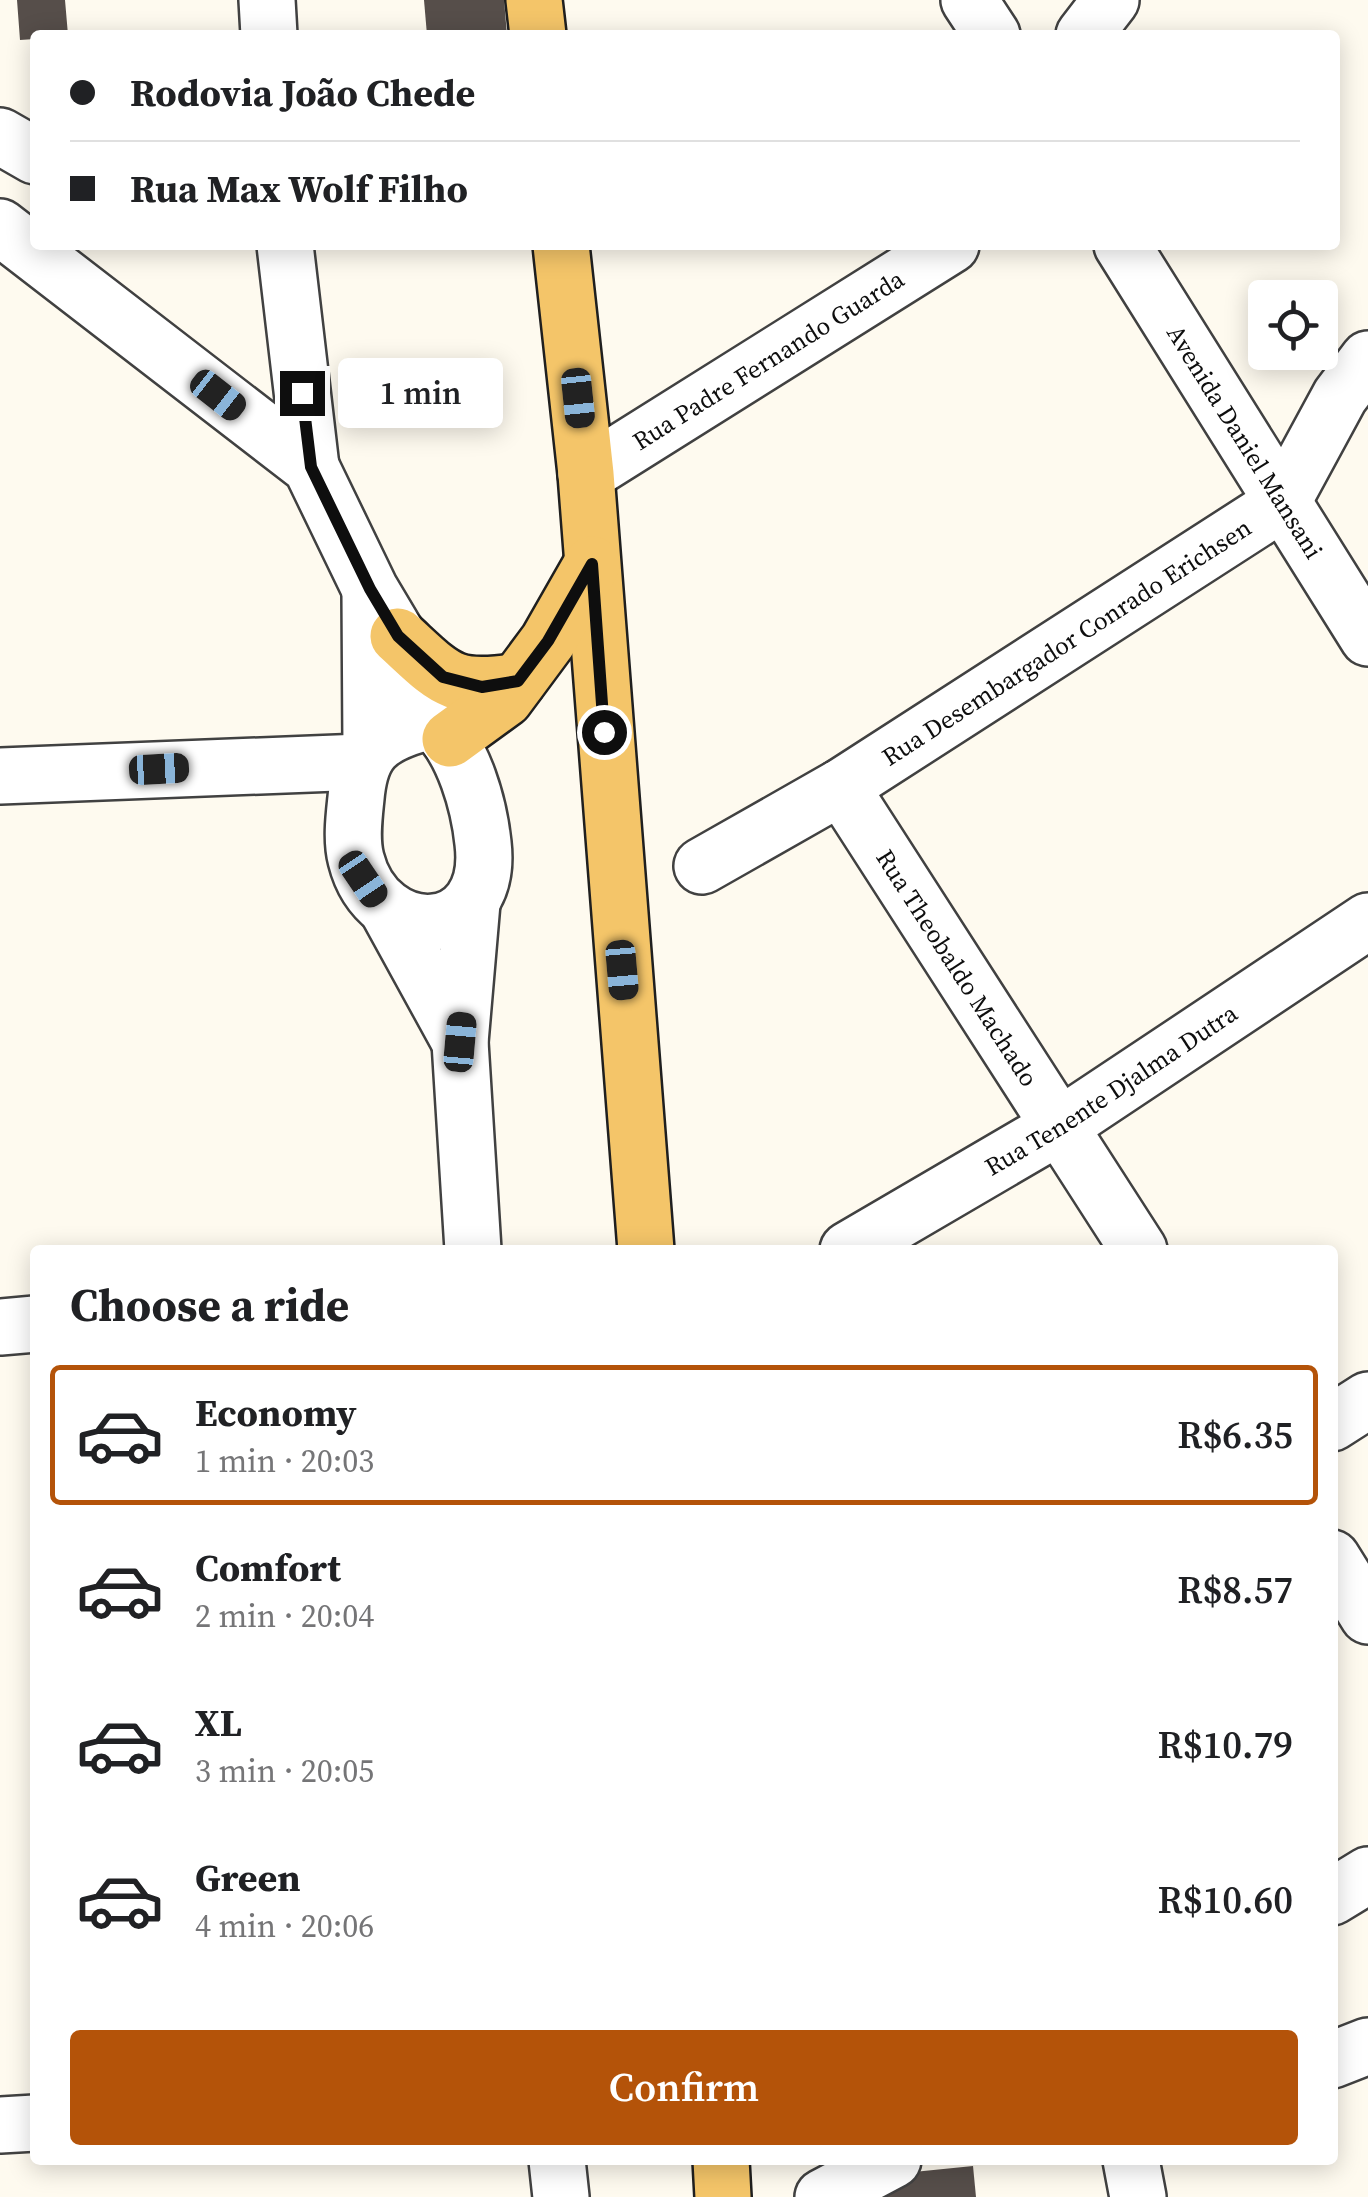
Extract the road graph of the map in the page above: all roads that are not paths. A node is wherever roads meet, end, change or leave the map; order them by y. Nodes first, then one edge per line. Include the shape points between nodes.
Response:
1 (267, 0) edge
2 (534, 0) edge
3 (969, 0) edge
4 (1111, 0) edge
5 (269, 30) edge
6 (537, 30) edge
7 (989, 30) edge
8 (1088, 30) edge
9 (0, 136) edge
10 (30, 153) edge
11 (0, 228) edge
12 (286, 250) edge
13 (562, 250) edge
14 (942, 250) edge
15 (1125, 250) edge
16 (1368, 358) edge
17 (311, 467) junction
18 (586, 474) junction
19 (1282, 502) junction
20 (592, 564) junction
21 (370, 589) junction
22 (398, 636) junction
23 (1368, 638) edge
24 (518, 681) junction
25 (443, 732) junction
26 (367, 755) junction
27 (0, 776) edge
28 (841, 787) junction
29 (702, 866) dead end
30 (472, 903) junction
31 (388, 909) junction
32 (1368, 920) edge
33 (460, 1042) junction
34 (1060, 1126) junction
35 (473, 1245) edge
36 (646, 1245) edge
37 (857, 1245) edge
38 (1136, 1245) edge
39 (30, 1324) edge
40 (0, 1326) edge
41 (1368, 1400) edge
42 (1338, 1419) edge
43 (1338, 1568) edge
44 (1368, 1616) edge
45 (1368, 1876) edge
46 (1338, 1893) edge
47 (1368, 2046) edge
48 (1338, 2058) edge
49 (30, 2123) edge
50 (0, 2125) edge
51 (558, 2165) edge
52 (721, 2165) edge
53 (885, 2165) edge
54 (1132, 2165) edge
55 (838, 2193) edge
56 (562, 2197) edge
57 (724, 2197) edge
58 (1138, 2197) edge

1 - 5 street
2 - 6 main road
3 - 7 street
4 - 8 street
9 - 10 street
11 - 17 street
12 - 17 street
13 - 18 main road
14 - 18 street, Rua Padre Fernando Guarda
15 - 19 street, Avenida Daniel Mansani
16 - 19 street, Rua Desembargador Conrado Erichsen
17 - 21 street
18 - 20 main road
19 - 23 street, Avenida Daniel Mansani
19 - 28 street, Rua Desembargador Conrado Erichsen
20 - 24 main road
20 - 36 main road
21 - 22 street
21 - 26 street
22 - 24 main road via 443,677 482,687
22 - 25 street
24 - 25 main road via 494,710
25 - 26 street via 403,729
25 - 30 street via 468,782 482,832
26 - 27 street
26 - 31 street via 356,794 356,858 363,879
28 - 29 street, Rua Desembargador Conrado Erichsen
28 - 34 street, Rua Theobaldo Machado
30 - 31 street via 438,924 416,924
30 - 33 street
31 - 33 street
32 - 34 street, Rua Tenente Djalma Dutra
33 - 35 street
34 - 37 street, Rua Tenente Djalma Dutra
34 - 38 street, Rua Theobaldo Machado
39 - 40 street
41 - 42 street
43 - 44 street
45 - 46 street
47 - 48 street
49 - 50 street
51 - 56 street
52 - 57 main road
53 - 55 street
54 - 58 street

